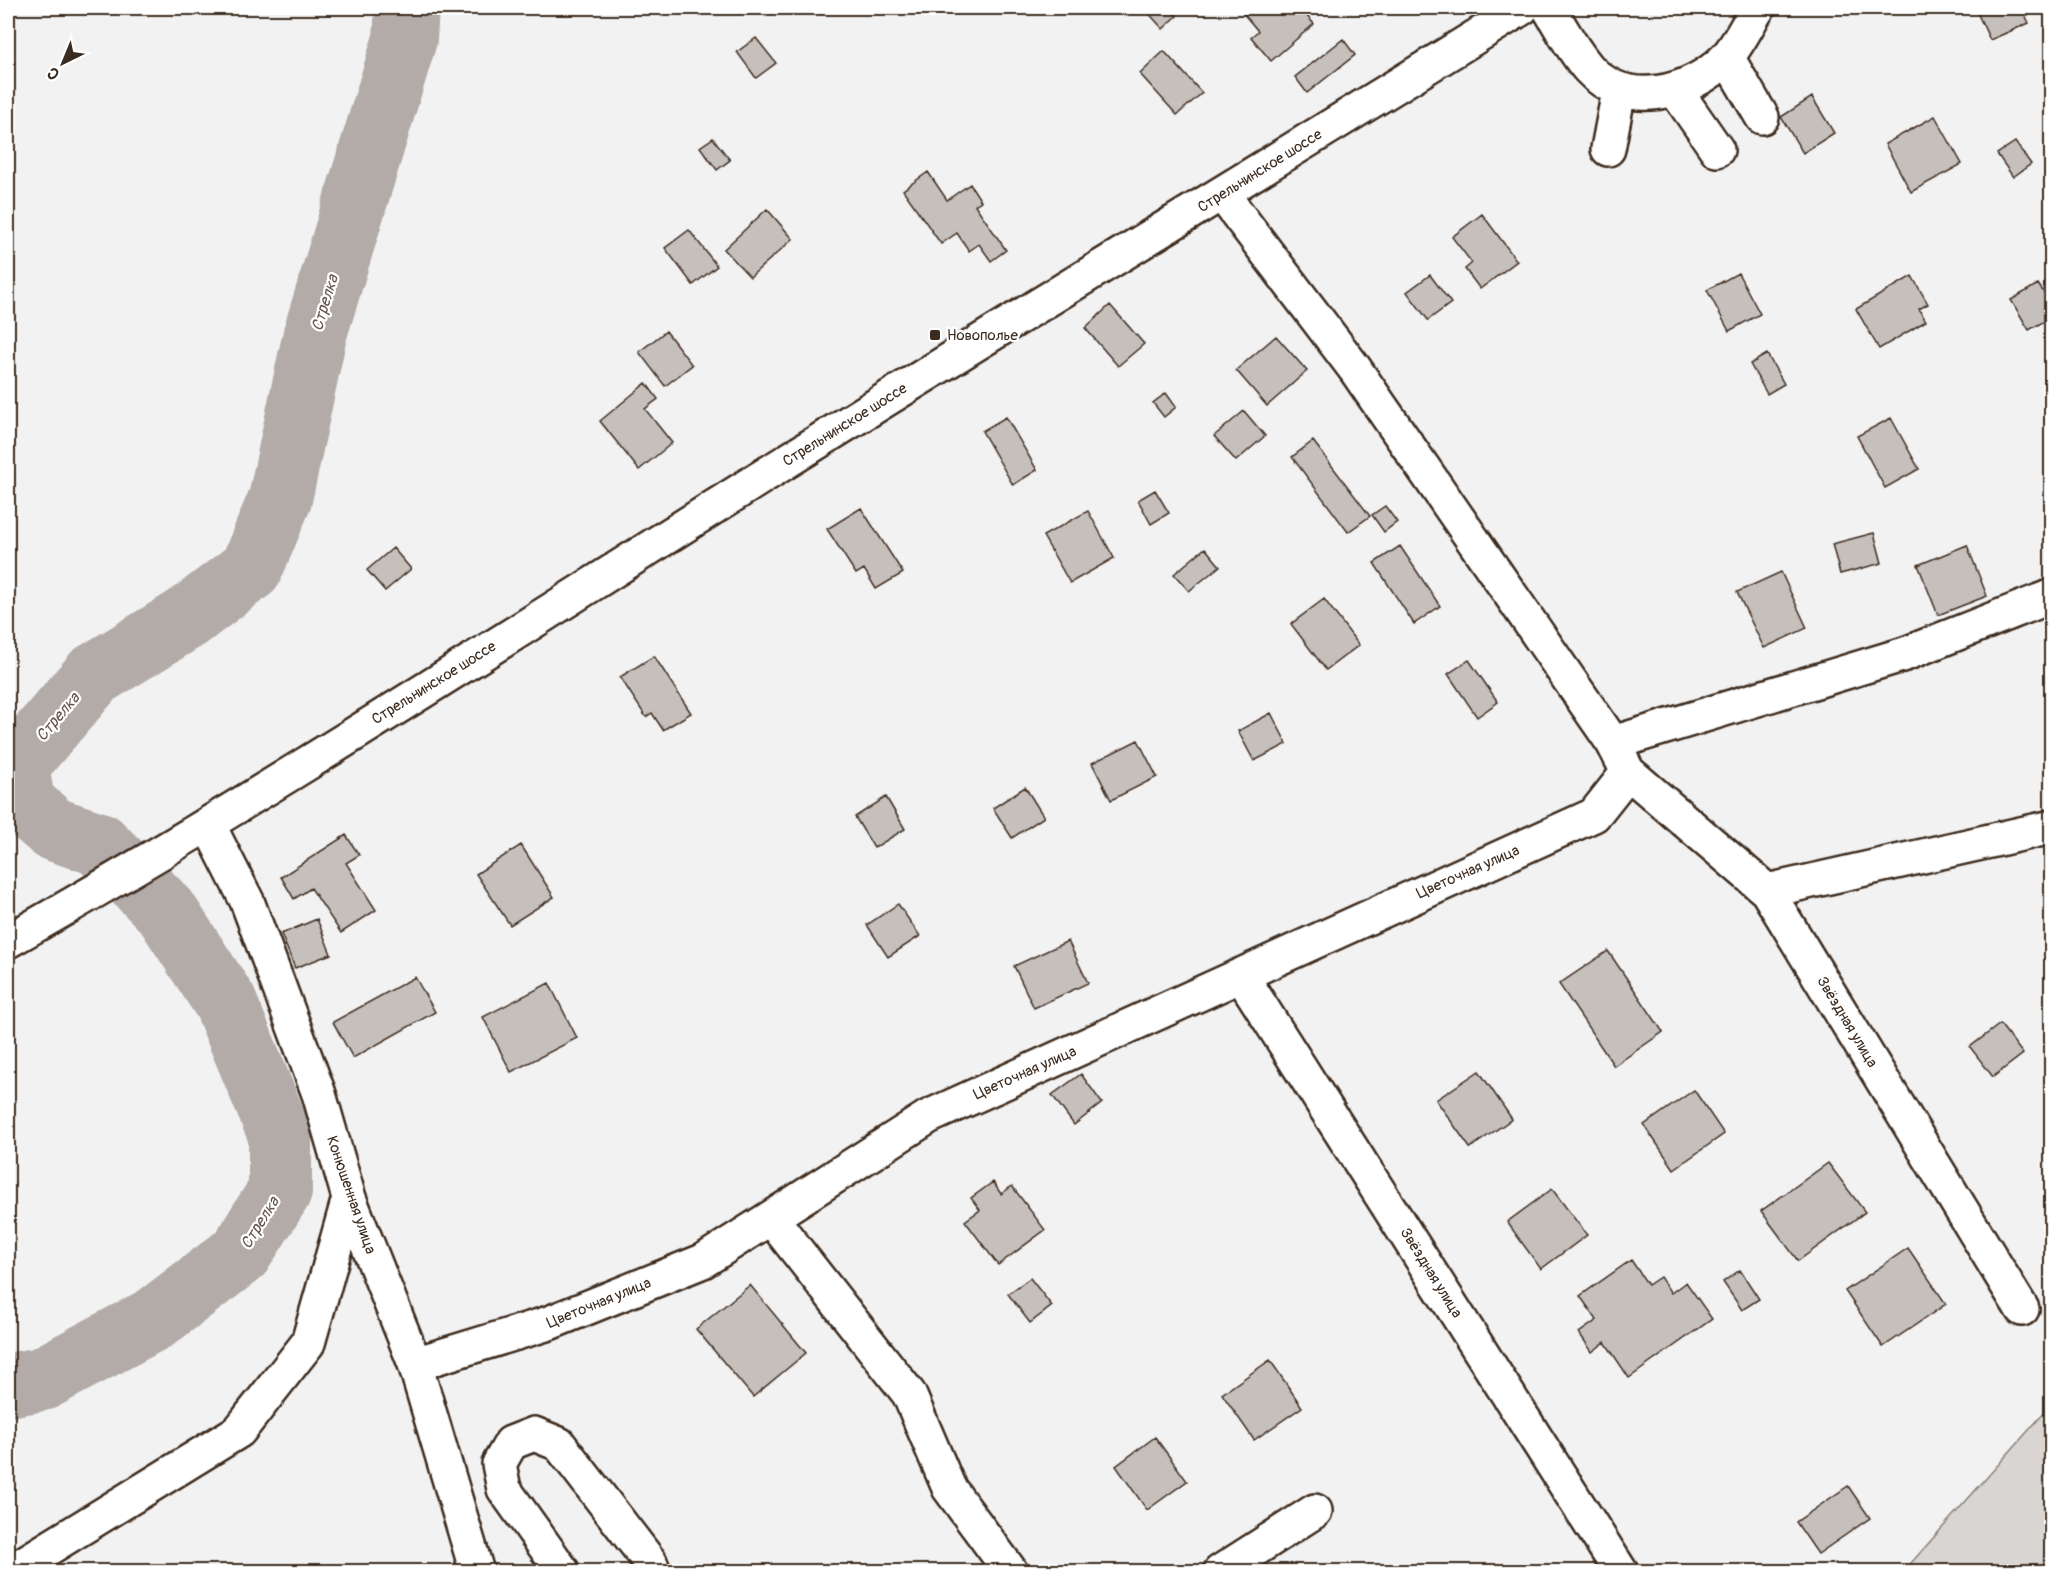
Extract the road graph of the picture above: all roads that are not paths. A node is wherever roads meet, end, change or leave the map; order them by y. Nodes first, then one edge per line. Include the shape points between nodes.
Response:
1 (1522, 8) edge
2 (1549, 8) edge
3 (1758, 8) edge
4 (1728, 57) junction
5 (1619, 91) junction
6 (1676, 91) junction
7 (1762, 117) dead end
8 (1608, 149) dead end
9 (1717, 150) dead end
10 (1222, 195) junction
11 (2052, 596) edge
12 (1613, 742) junction
13 (1628, 772) junction
14 (208, 824) junction
15 (2052, 827) edge
16 (1767, 891) junction
17 (8, 941) edge
18 (1241, 975) junction
19 (349, 1198) junction
20 (772, 1219) junction
21 (2022, 1309) dead end
22 (415, 1364) junction
23 (1315, 1511) dead end
24 (10, 1572) edge
25 (477, 1572) edge
26 (563, 1572) edge
27 (654, 1572) edge
28 (1011, 1572) edge
29 (1220, 1572) edge
30 (1621, 1572) edge

1 - 10 street, Стрельнинское шоссе
2 - 5 street via 1589,70
3 - 4 street
4 - 6 street via 1706,75
4 - 7 street
5 - 6 street
5 - 8 street
6 - 9 street
10 - 12 street via 1355,369
10 - 14 street, Стрельнинское шоссе via 1024,312
11 - 12 street via 1905,654
12 - 13 street
13 - 16 street, Звёздная улица
13 - 18 street, Цветочная улица via 1594,815
14 - 17 street, Стрельнинское шоссе
14 - 19 street, Конюшенная улица via 247,901 319,1094
15 - 16 street
16 - 21 street, Звёздная улица
18 - 20 street, Цветочная улица via 928,1117
18 - 30 street, Звёздная улица
19 - 22 street, Конюшенная улица
19 - 24 street via 308,1343 239,1431
20 - 22 street, Цветочная улица via 703,1261 593,1306
20 - 28 street via 909,1394 949,1488
22 - 25 street, Конюшенная улица
23 - 29 street
26 - 27 street via 504,1489 499,1464 511,1443 534,1434 559,1444

